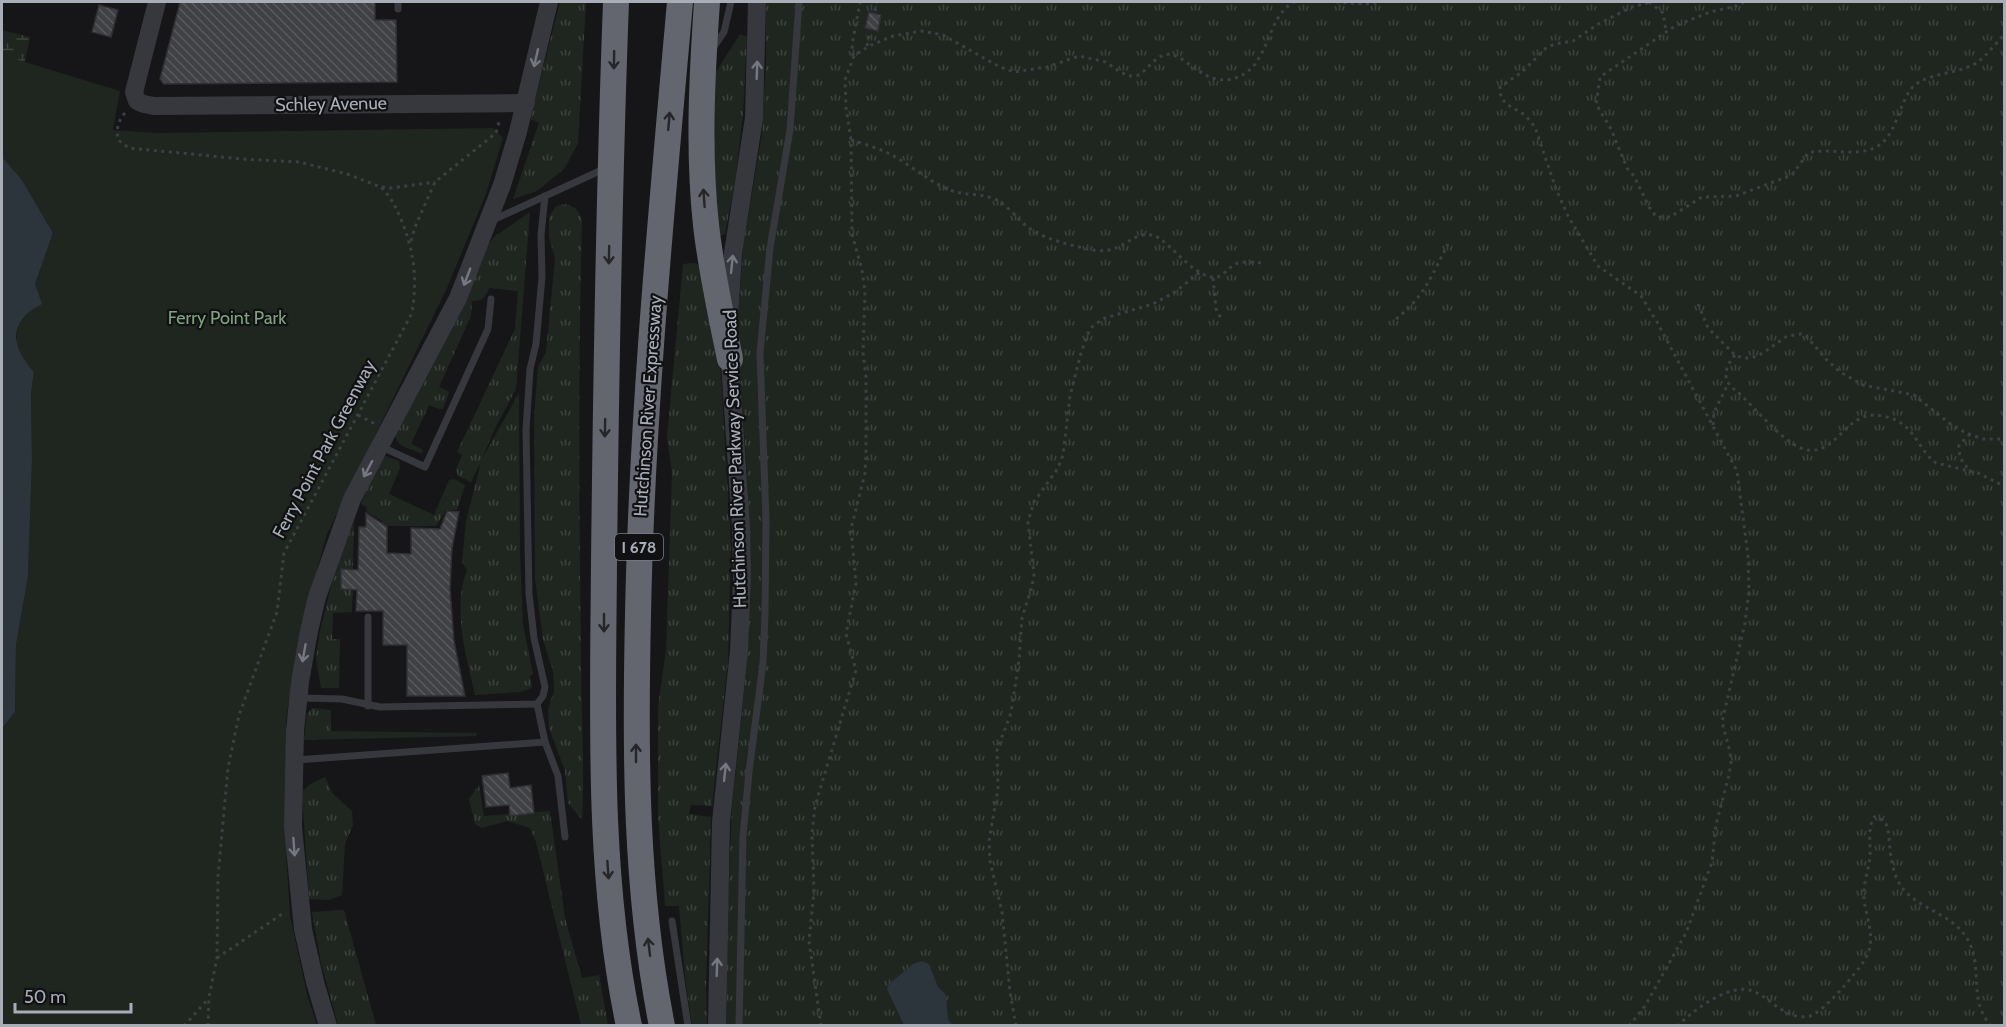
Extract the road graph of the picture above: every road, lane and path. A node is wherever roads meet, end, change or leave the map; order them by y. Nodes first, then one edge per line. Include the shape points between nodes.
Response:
1 (157, 2) edge
2 (549, 2) edge
3 (616, 2) edge
4 (680, 2) edge
5 (707, 2) edge
6 (731, 2) edge
7 (757, 2) edge
8 (799, 2) edge
9 (860, 2) edge
10 (877, 2) edge
11 (1294, 2) edge
12 (1336, 2) edge
13 (1381, 2) edge
14 (1650, 2) edge
15 (1744, 2) edge
16 (875, 11) dead end
17 (870, 31) dead end
18 (1666, 31) junction
19 (2004, 35) edge
20 (867, 46) dead end
21 (854, 56) junction
22 (690, 58) junction
23 (137, 101) junction
24 (526, 103) junction
25 (498, 127) dead end
26 (851, 140) junction
27 (611, 166) junction
28 (435, 182) junction
29 (381, 188) junction
30 (545, 196) junction
31 (487, 222) junction
32 (411, 243) junction
33 (1448, 244) dead end
34 (1265, 263) dead end
35 (1200, 272) junction
36 (1213, 278) junction
37 (491, 299) dead end
38 (1698, 304) dead end
39 (1396, 319) dead end
40 (1222, 321) dead end
41 (1735, 355) junction
42 (730, 359) junction
43 (1728, 383) junction
44 (1713, 427) junction
45 (1970, 434) junction
46 (2004, 439) edge
47 (380, 446) junction
48 (1971, 472) junction
49 (2004, 486) edge
50 (368, 617) dead end
51 (298, 698) junction
52 (537, 704) junction
53 (368, 706) junction
54 (545, 742) junction
55 (293, 760) junction
56 (565, 837) dead end
57 (289, 909) dead end
58 (672, 921) dead end
59 (217, 958) junction
60 (209, 998) junction
61 (184, 1026) edge
62 (208, 1026) edge
63 (328, 1026) edge
64 (629, 1026) edge
65 (662, 1026) edge
66 (688, 1026) edge
67 (717, 1026) edge
68 (739, 1026) edge
69 (821, 1026) edge
70 (1016, 1026) edge
71 (1629, 1026) edge
72 (1677, 1026) edge
73 (1991, 1026) edge

1 - 23 street via 135,86
2 -> 24 street
3 -> 27 highway, Hutchinson River Expressway / I 678
4 - 22 highway, Hutchinson River Expressway / I 678
5 - 22 highway
6 - 22 lane via 724,32 716,45
42 -> 7 street, Hutchinson River Parkway Service Road via 731,270 754,118
8 - 68 lane via 790,130 770,248 760,353 765,615 743,836
9 - 21 path via 852,45
10 - 16 path
11 - 21 path via 1280,16 1258,61 1246,74 1232,80 1205,76 1173,54 1155,60 1139,75 1129,76 1106,62 1079,56 1047,67 1014,72 928,31 893,36
12 - 13 path
14 - 18 path via 1663,12
14 - 44 path via 1598,24 1573,41 1546,48 1500,87 1501,98 1536,127 1568,216 1598,266 1641,296
15 - 18 path
17 - 20 path
18 - 19 path via 1600,77 1596,104 1649,207 1655,215 1665,218 1702,197 1736,196 1792,175 1808,153 1865,152 1878,146 1891,131 1912,88 1978,62
21 - 26 path via 845,80
42 -> 22 highway via 711,263
65 -> 22 highway, Hutchinson River Expressway / I 678 via 640,864 637,656 644,451
23 - 24 street, Schley Avenue via 154,106
23 - 29 path, Ferry Point Park Greenway via 118,127 118,140 129,148 299,162 347,174
24 - 31 street via 508,168
25 - 28 path, Ferry Point Park Greenway via 496,133
26 - 35 path via 889,153 953,192 999,201 1033,231 1108,252 1150,234
26 - 69 path via 852,234 865,291 866,454 851,529 856,583 846,634 856,670 815,806 812,832 814,891 808,941
27 - 30 lane
27 -> 64 highway, Hutchinson River Expressway / I 678 via 604,787 613,933
28 - 29 path, Ferry Point Park Greenway
28 - 32 path, Ferry Point Park Greenway
29 - 32 path, Ferry Point Park Greenway via 390,196
30 - 31 lane
30 - 52 lane via 540,299 526,430 529,594 545,687
31 -> 47 street via 459,298
32 - 59 path, Ferry Point Park Greenway via 415,273 412,313 284,553 273,625 236,727 223,811
33 - 39 path via 1419,297
34 - 36 path via 1239,263
35 - 36 path
35 - 70 path via 1153,304 1105,318 1089,331 1070,396 1063,455 1034,502 1028,522 1034,575 1022,618 1011,713 997,750 998,789 988,842 1002,912
36 - 40 path via 1216,309
37 - 47 lane via 488,329 425,466
38 - 41 path via 1708,328
41 - 43 path via 1727,365
41 - 45 path via 1752,358 1787,336 1801,334 1840,372 1863,385 1914,394 1949,423
67 -> 42 street, Hutchinson River Parkway Service Road via 721,822 742,579
43 - 44 path via 1714,412
43 - 48 path via 1800,449 1822,449 1855,421 1877,415 1897,420 1911,431 1936,463
44 - 71 path via 1737,471 1748,556 1745,623 1722,722 1731,763 1716,825 1712,862 1686,933 1645,1006
45 - 46 path via 1983,439
45 - 48 path via 1959,445 1959,453
47 -> 51 street via 352,499 317,597
48 - 49 path
50 - 53 lane
51 - 53 lane via 342,699
51 - 55 street
52 - 53 lane
52 - 54 lane
54 - 55 lane
54 - 56 lane via 558,776
55 -> 63 street via 293,827 300,907
57 - 59 path
58 - 66 lane
59 - 60 path, Ferry Point Park Greenway
60 - 61 path
60 - 62 path, Ferry Point Park Greenway
72 - 73 path via 1707,1003 1740,989 1758,993 1788,1014 1802,1017 1815,1014 1833,998 1869,950 1864,887 1870,857 1870,825 1878,817 1888,829 1898,882 1915,900 1950,920 1966,937 1974,956 1978,1004

